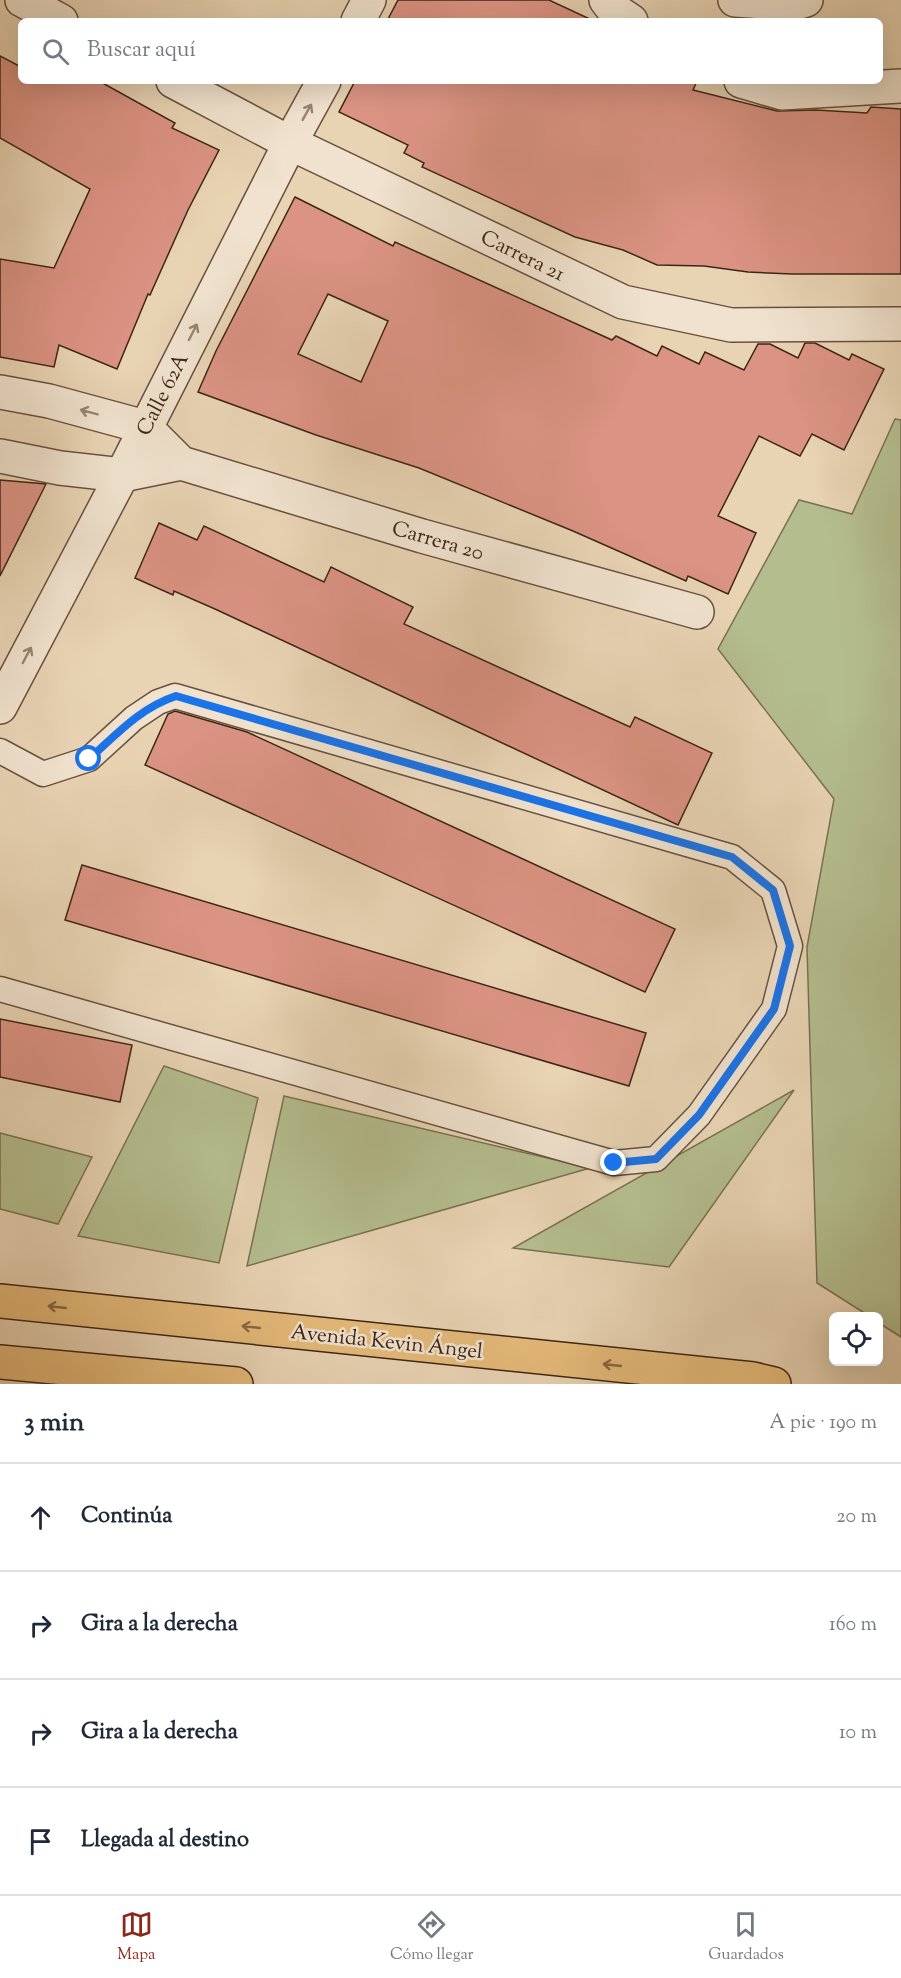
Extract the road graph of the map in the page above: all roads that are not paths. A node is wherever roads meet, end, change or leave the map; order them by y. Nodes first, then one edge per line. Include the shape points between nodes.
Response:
1 (22, 0) edge
2 (369, 0) edge
3 (606, 0) edge
4 (735, 0) edge
5 (806, 0) edge
6 (55, 18) edge
7 (360, 18) edge
8 (626, 18) edge
9 (179, 84) edge
10 (322, 84) edge
11 (751, 84) edge
12 (901, 86) edge
13 (290, 143) junction
14 (901, 324) edge
15 (0, 392) edge
16 (145, 427) junction
17 (0, 456) edge
18 (181, 464) junction
19 (122, 476) junction
20 (697, 612) dead end
21 (0, 707) edge
22 (0, 751) edge
23 (0, 989) edge
24 (0, 1301) edge
25 (0, 1362) edge
26 (236, 1384) edge
27 (774, 1384) edge

1 - 6 street
2 - 7 street
3 - 8 street
4 - 5 street via 793,4
9 - 13 street, Carrera 21
13 -> 10 street, Calle 62A
11 - 12 street via 782,93
13 - 14 street, Carrera 21 via 623,302 731,325
16 -> 13 street, Calle 62A
16 -> 15 street
16 - 18 street, Carrera 20
16 - 19 street, Calle 62A
17 - 19 street, Carrera 20
18 - 19 street, Carrera 20
18 - 20 street, Carrera 20
21 -> 19 street, Calle 62A
22 - 23 lane via 43,774 89,759 134,718 158,702 176,696 732,857 773,890 790,946 774,1009 699,1115 656,1159 614,1163
27 -> 24 main road, Avenida Kevin Ángel
25 - 26 main road

